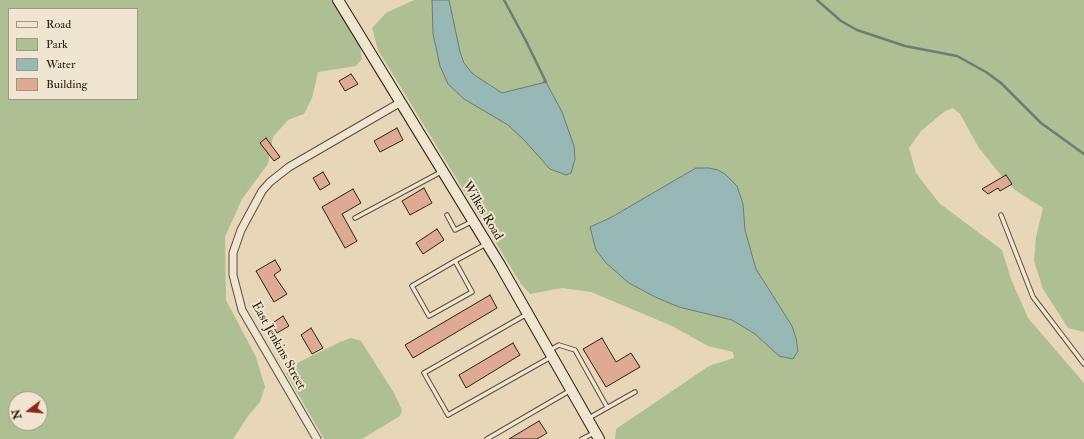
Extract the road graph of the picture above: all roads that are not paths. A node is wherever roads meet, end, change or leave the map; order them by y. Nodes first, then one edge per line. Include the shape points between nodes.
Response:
1 (338, 0) edge
2 (401, 102) junction
3 (442, 171) junction
4 (447, 215) dead end
5 (1001, 215) dead end
6 (356, 218) dead end
7 (473, 220) junction
8 (487, 243) junction
9 (455, 261) junction
10 (528, 314) junction
11 (550, 353) junction
12 (1084, 364) edge
13 (571, 390) junction
14 (635, 392) dead end
15 (607, 407) junction
16 (588, 418) junction
17 (597, 435) edge
18 (317, 439) edge
19 (487, 439) edge
20 (582, 439) edge

1 - 2 street, Wilkes Road
2 - 3 street, Wilkes Road
2 - 18 street, East Jenkins Street via 288,167 270,182 262,191 241,230 233,253 233,275 242,310
3 - 6 lane
3 - 7 street, Wilkes Road
4 - 7 lane via 455,230
5 - 12 lane via 1033,297
7 - 8 street, Wilkes Road
8 - 9 lane
8 - 10 street, Wilkes Road
9 - 9 lane via 412,286 429,316 472,292
10 - 11 street, Wilkes Road
10 - 11 lane via 424,373 448,415
11 - 13 street, Wilkes Road
11 - 15 lane via 559,345 574,350
13 - 16 street, Wilkes Road
13 - 19 lane
14 - 15 lane
15 - 16 lane
16 - 17 street, Wilkes Road
17 - 20 lane

